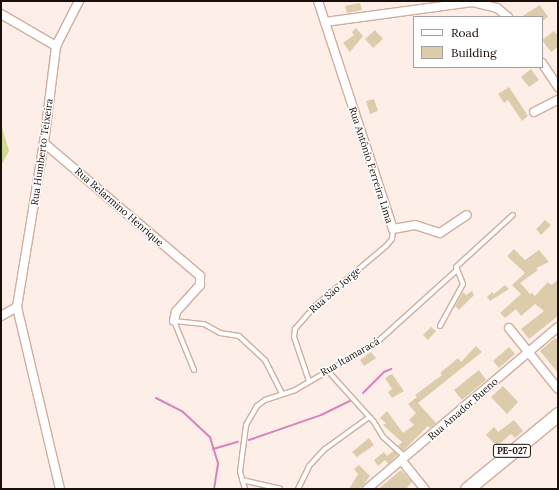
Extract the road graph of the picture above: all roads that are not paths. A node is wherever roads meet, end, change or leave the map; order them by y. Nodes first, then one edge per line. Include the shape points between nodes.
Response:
1 (79, 1) edge
2 (318, 1) edge
3 (1, 14) edge
4 (507, 16) edge
5 (324, 22) junction
6 (56, 46) junction
7 (543, 64) edge
8 (558, 87) edge
9 (558, 100) edge
10 (534, 112) dead end
11 (44, 143) junction
12 (467, 215) dead end
13 (513, 215) dead end
14 (393, 229) junction
15 (457, 269) junction
16 (17, 307) junction
17 (1, 316) edge
18 (174, 321) junction
19 (440, 326) dead end
20 (558, 327) edge
21 (509, 328) dead end
22 (529, 352) junction
23 (194, 370) dead end
24 (327, 370) junction
25 (309, 381) junction
26 (558, 389) edge
27 (282, 394) junction
28 (558, 414) edge
29 (368, 418) junction
30 (404, 460) junction
31 (242, 480) junction
32 (60, 489) edge
33 (245, 489) edge
34 (280, 489) edge
35 (298, 489) edge
36 (366, 489) edge
37 (425, 489) edge
38 (467, 489) edge

1 - 6 street, Rua Humberto Teixeira
2 - 5 street, Rua Antônio Ferreira Lima
3 - 6 street
4 - 5 street via 497,8 473,2
5 - 14 street, Rua Antônio Ferreira Lima
6 - 11 street, Rua Humberto Teixeira
7 - 8 street
9 - 10 street
11 - 16 street, Rua Humberto Teixeira
11 - 18 street, Rua Belarmino Henrique via 195,269 201,282 176,312
12 - 14 street, Rua Antônio Ferreira Lima via 440,233 415,225
13 - 15 lane, Rua Itamaracá
14 - 25 lane, Rua São Jorge via 392,239 386,246 315,306 295,329 294,337
15 - 19 lane via 462,280 462,288
15 - 24 lane, Rua Itamaracá via 389,333
16 - 17 street
16 - 32 street, Rua Humberto Teixeira
18 - 23 lane
18 - 27 lane via 204,324 220,333 239,336 265,360
20 - 22 street, Rua Amador Bueno
21 - 22 street
22 - 26 street
22 - 30 street, Rua Amador Bueno
24 - 25 lane, Rua Itamaracá
24 - 29 lane
25 - 27 lane, Rua Itamaracá via 295,390
27 - 31 lane, Rua Itamaracá via 265,400 251,412 246,425 241,465
28 - 38 main road, PE-027
29 - 30 lane
29 - 35 lane via 320,454 309,466
30 - 36 street, Rua Amador Bueno
30 - 37 street
31 - 33 lane
31 - 34 lane

